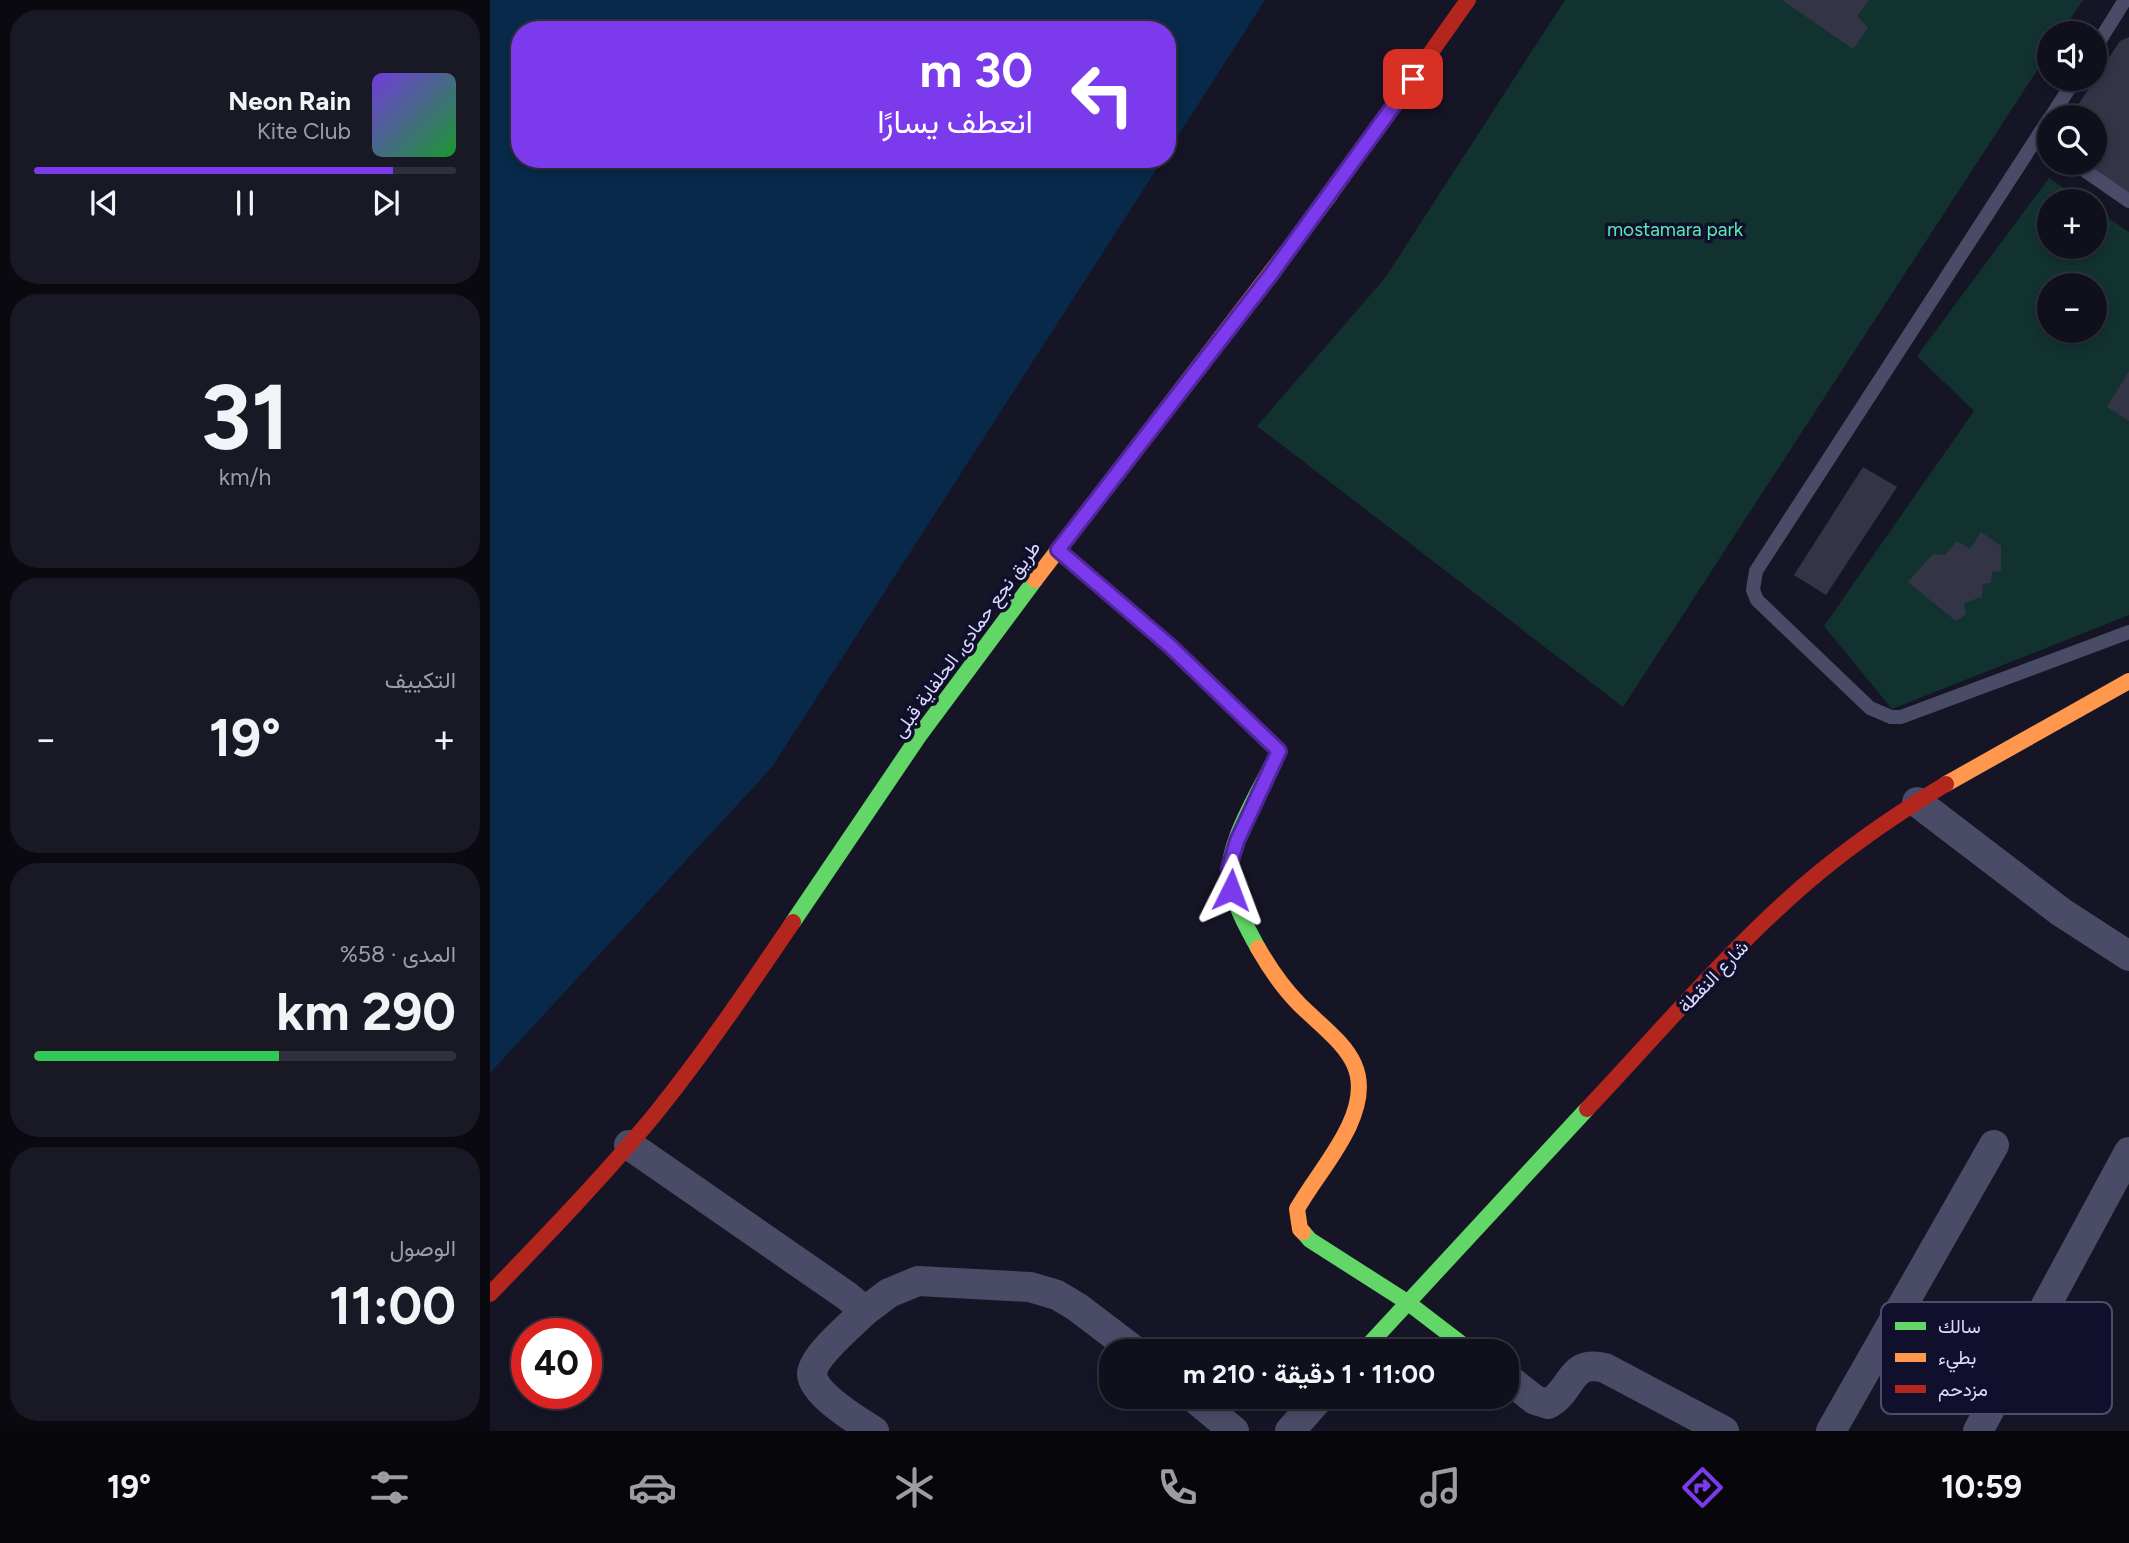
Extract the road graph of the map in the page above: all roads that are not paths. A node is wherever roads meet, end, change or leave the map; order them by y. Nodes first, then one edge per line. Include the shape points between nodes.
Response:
1 (1468, 0) edge
2 (2125, 0) edge
3 (2107, 29) edge
4 (2037, 151) edge
5 (2091, 175) edge
6 (2129, 201) edge
7 (1058, 550) junction
8 (2129, 632) edge
9 (2129, 681) edge
10 (1917, 802) junction
11 (2129, 956) edge
12 (629, 1145) junction
13 (1994, 1145) dead end
14 (2129, 1152) edge
15 (490, 1294) edge
16 (1407, 1302) junction
17 (1905, 1302) edge
18 (2048, 1302) edge
19 (865, 1311) junction
20 (1119, 1339) edge
21 (1374, 1339) edge
22 (1455, 1339) edge
23 (1881, 1343) edge
24 (1519, 1387) edge
25 (1208, 1409) edge
26 (1309, 1409) edge
27 (1987, 1414) edge
28 (874, 1431) edge
29 (1234, 1431) edge
30 (1290, 1431) edge
31 (1724, 1431) edge
32 (1831, 1431) edge
33 (1978, 1431) edge

1 - 7 street, طريق نجع حمادى, الحلفاية قبلى via 1272,273
2 - 3 lane
4 - 8 lane via 1756,571 1753,590 1870,708 1891,717
5 - 6 lane
7 - 12 street, طريق نجع حمادى, الحلفاية قبلى via 959,680 722,1028
7 - 16 street via 1170,646 1279,751 1237,841 1229,868 1231,890 1262,956 1292,997 1349,1049 1359,1074 1356,1108 1334,1155 1303,1197 1297,1218 1300,1230 1310,1240
9 - 10 street, شارع النقطة
10 - 11 street via 2061,912
10 - 16 street, شارع النقطة via 1872,831 1788,900
12 - 15 street, طريق نجع حمادى, الحلفاية قبلى
12 - 19 street
13 - 17 street
14 - 18 street
16 - 21 street, شارع النقطة
16 - 22 street
19 - 20 street via 889,1293 918,1281 1030,1287 1057,1294
19 - 28 street via 815,1364 812,1380 819,1391
23 - 32 street
24 - 31 street via 1548,1404 1579,1369 1594,1365
25 - 29 street
26 - 30 street
27 - 33 street

